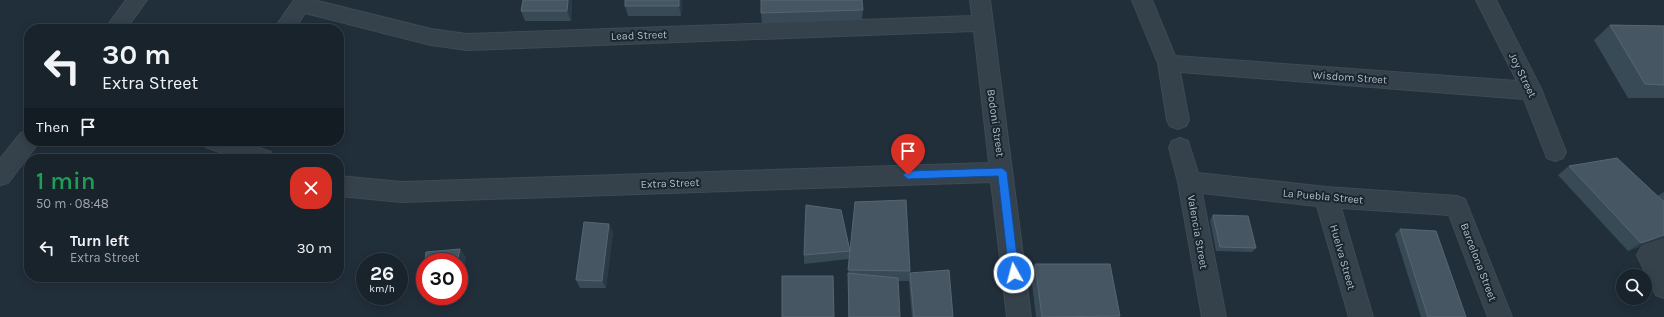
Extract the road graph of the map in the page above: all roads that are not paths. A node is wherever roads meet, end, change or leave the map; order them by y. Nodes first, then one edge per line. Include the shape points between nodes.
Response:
1 (137, 0) edge
2 (980, 0) edge
3 (1142, 0) edge
4 (1486, 0) edge
5 (302, 2) edge
6 (982, 23) junction
7 (119, 24) edge
8 (287, 24) edge
9 (1168, 63) junction
10 (1532, 91) junction
11 (1178, 120) dead end
12 (24, 145) edge
13 (228, 146) edge
14 (1180, 147) dead end
15 (1555, 152) dead end
16 (249, 154) edge
17 (1002, 172) junction
18 (0, 176) edge
19 (1189, 182) junction
20 (344, 188) edge
21 (1326, 197) junction
22 (1457, 206) joint
23 (1657, 251) edge
24 (1664, 287) edge
25 (1019, 317) edge
26 (1214, 317) edge
27 (1361, 317) edge
28 (1500, 317) edge

1 - 7 street
2 - 6 street, Bodoni Street
3 - 9 street
4 - 10 street, Joy Street
5 - 6 street, Lead Street via 431,37 467,42
5 - 8 street
6 - 17 street, Bodoni Street
9 - 10 street, Wisdom Street
9 - 11 street
10 - 15 street, Joy Street
12 - 18 street
13 - 16 street
14 - 19 street, Valencia Street
17 - 20 street, Extra Street via 402,192
17 - 25 street, Bodoni Street
19 - 21 street, La Puebla Street
19 - 26 street, Valencia Street
21 - 22 street, La Puebla Street
21 - 27 street, Huelva Street
22 - 28 street, Barcelona Street
23 - 24 street

